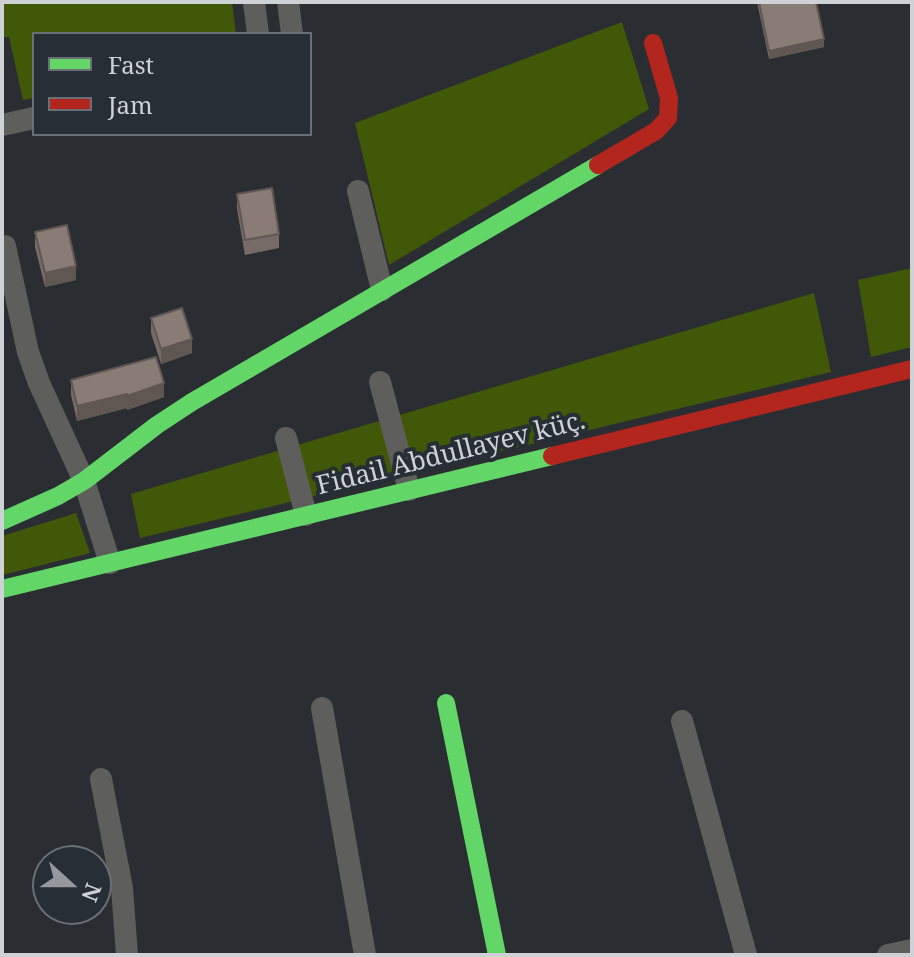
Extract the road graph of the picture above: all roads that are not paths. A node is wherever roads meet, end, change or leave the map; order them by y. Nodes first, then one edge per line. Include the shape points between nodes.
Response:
1 (254, 2) edge
2 (288, 2) edge
3 (258, 32) edge
4 (292, 32) edge
5 (653, 43) dead end
6 (32, 118) edge
7 (2, 125) edge
8 (358, 191) dead end
9 (5, 246) dead end
10 (382, 290) junction
11 (912, 369) edge
12 (380, 382) dead end
13 (286, 438) dead end
14 (84, 481) junction
15 (409, 490) junction
16 (306, 515) junction
17 (2, 521) edge
18 (110, 563) junction
19 (2, 589) edge
20 (446, 703) dead end
21 (322, 708) dead end
22 (682, 721) dead end
23 (101, 779) dead end
24 (912, 950) edge
25 (127, 955) edge
26 (365, 955) edge
27 (497, 955) edge
28 (746, 955) edge
29 (888, 955) edge

1 - 3 street
2 - 4 street
5 - 10 street via 669,98 668,118 656,131
6 - 7 street
8 - 10 street
9 - 14 street via 28,352
10 - 14 street via 192,402
11 - 15 street, Fidail Abdullayev küç.
12 - 15 street
13 - 16 street
14 - 17 street
14 - 18 street
15 - 16 street, Fidail Abdullayev küç.
16 - 18 street, Fidail Abdullayev küç.
18 - 19 street, Fidail Abdullayev küç.
20 - 27 street
21 - 26 street
22 - 28 street
23 - 25 street via 122,888
24 - 29 street

